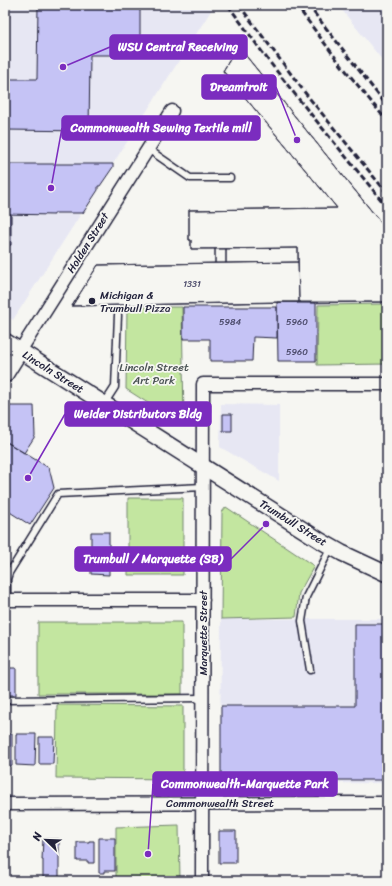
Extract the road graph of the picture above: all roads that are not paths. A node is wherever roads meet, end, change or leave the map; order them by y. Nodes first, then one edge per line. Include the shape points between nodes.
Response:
1 (172, 111) dead end
2 (148, 149) junction
3 (230, 178) dead end
4 (118, 315) dead end
5 (5, 341) edge
6 (20, 351) junction
7 (5, 375) edge
8 (387, 384) edge
9 (104, 404) junction
10 (203, 467) junction
11 (203, 487) junction
12 (331, 547) junction
13 (387, 574) edge
14 (6, 600) edge
15 (203, 600) junction
16 (310, 670) dead end
17 (202, 698) junction
18 (5, 700) edge
19 (202, 803) junction
20 (387, 803) edge
21 (5, 804) edge
22 (202, 881) edge

1 - 2 street, Holden Street
2 - 3 lane via 190,178
2 - 6 street, Holden Street
4 - 9 lane via 115,387
5 - 6 street, Lincoln Street
6 - 7 street, Holden Street
6 - 9 street, Lincoln Street
8 - 10 street, Marquette Street via 203,384
9 - 10 street, Lincoln Street
10 - 11 street, Marquette Street
10 - 12 street, Trumbull Street
11 - 14 lane via 58,494 9,573
11 - 15 street, Marquette Street
12 - 13 street, Trumbull Street
12 - 16 lane via 306,597 302,622
14 - 15 street
15 - 17 street, Marquette Street
17 - 18 lane
17 - 19 street, Marquette Street
19 - 20 street, Commonwealth Street
19 - 21 street, Commonwealth Street
19 - 22 street, Marquette Street

